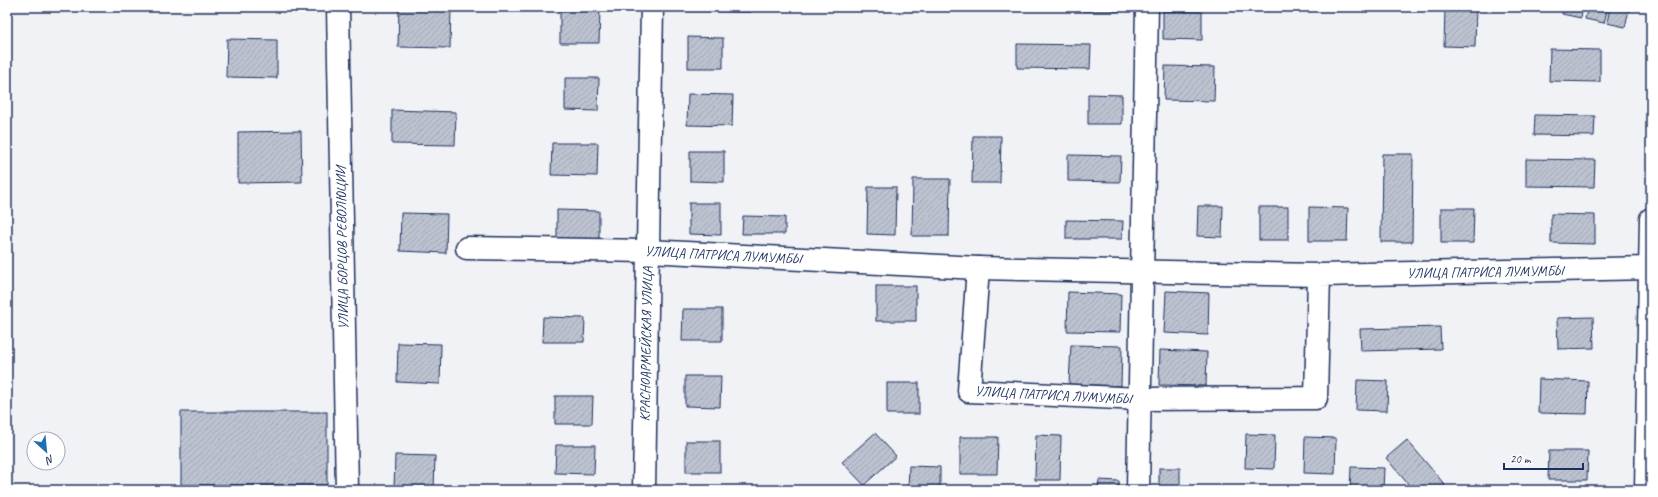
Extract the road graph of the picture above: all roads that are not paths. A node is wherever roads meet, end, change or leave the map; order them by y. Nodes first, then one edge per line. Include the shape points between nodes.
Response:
1 (338, 7) edge
2 (652, 7) edge
3 (1147, 7) edge
4 (1651, 218) edge
5 (467, 248) dead end
6 (648, 251) junction
7 (978, 268) junction
8 (1650, 268) edge
9 (1142, 271) junction
10 (1319, 275) junction
11 (1140, 400) junction
12 (347, 490) edge
13 (644, 490) edge
14 (1138, 490) edge
15 (1646, 490) edge

1 - 12 street, УЛИЦА БОРЦОВ РЕВОЛЮЦИИ
2 - 6 street, КРАСНОАРМЕЙСКАЯ УЛИЦА
3 - 9 street, УЛИЦА ПАТРИСА ЛУМУМБЫ
4 - 8 street
5 - 6 street, УЛИЦА ПАТРИСА ЛУМУМБЫ
6 - 7 street, УЛИЦА ПАТРИСА ЛУМУМБЫ
6 - 13 street, КРАСНОАРМЕЙСКАЯ УЛИЦА
7 - 9 street, УЛИЦА ПАТРИСА ЛУМУМБЫ
7 - 11 street, УЛИЦА ПАТРИСА ЛУМУМБЫ via 969,391
8 - 10 street, УЛИЦА ПАТРИСА ЛУМУМБЫ
8 - 15 street
9 - 10 street, УЛИЦА ПАТРИСА ЛУМУМБЫ
9 - 11 street, УЛИЦА ПАТРИСА ЛУМУМБЫ
10 - 11 street, УЛИЦА ПАТРИСА ЛУМУМБЫ via 1316,398
11 - 14 street, УЛИЦА ПАТРИСА ЛУМУМБЫ

